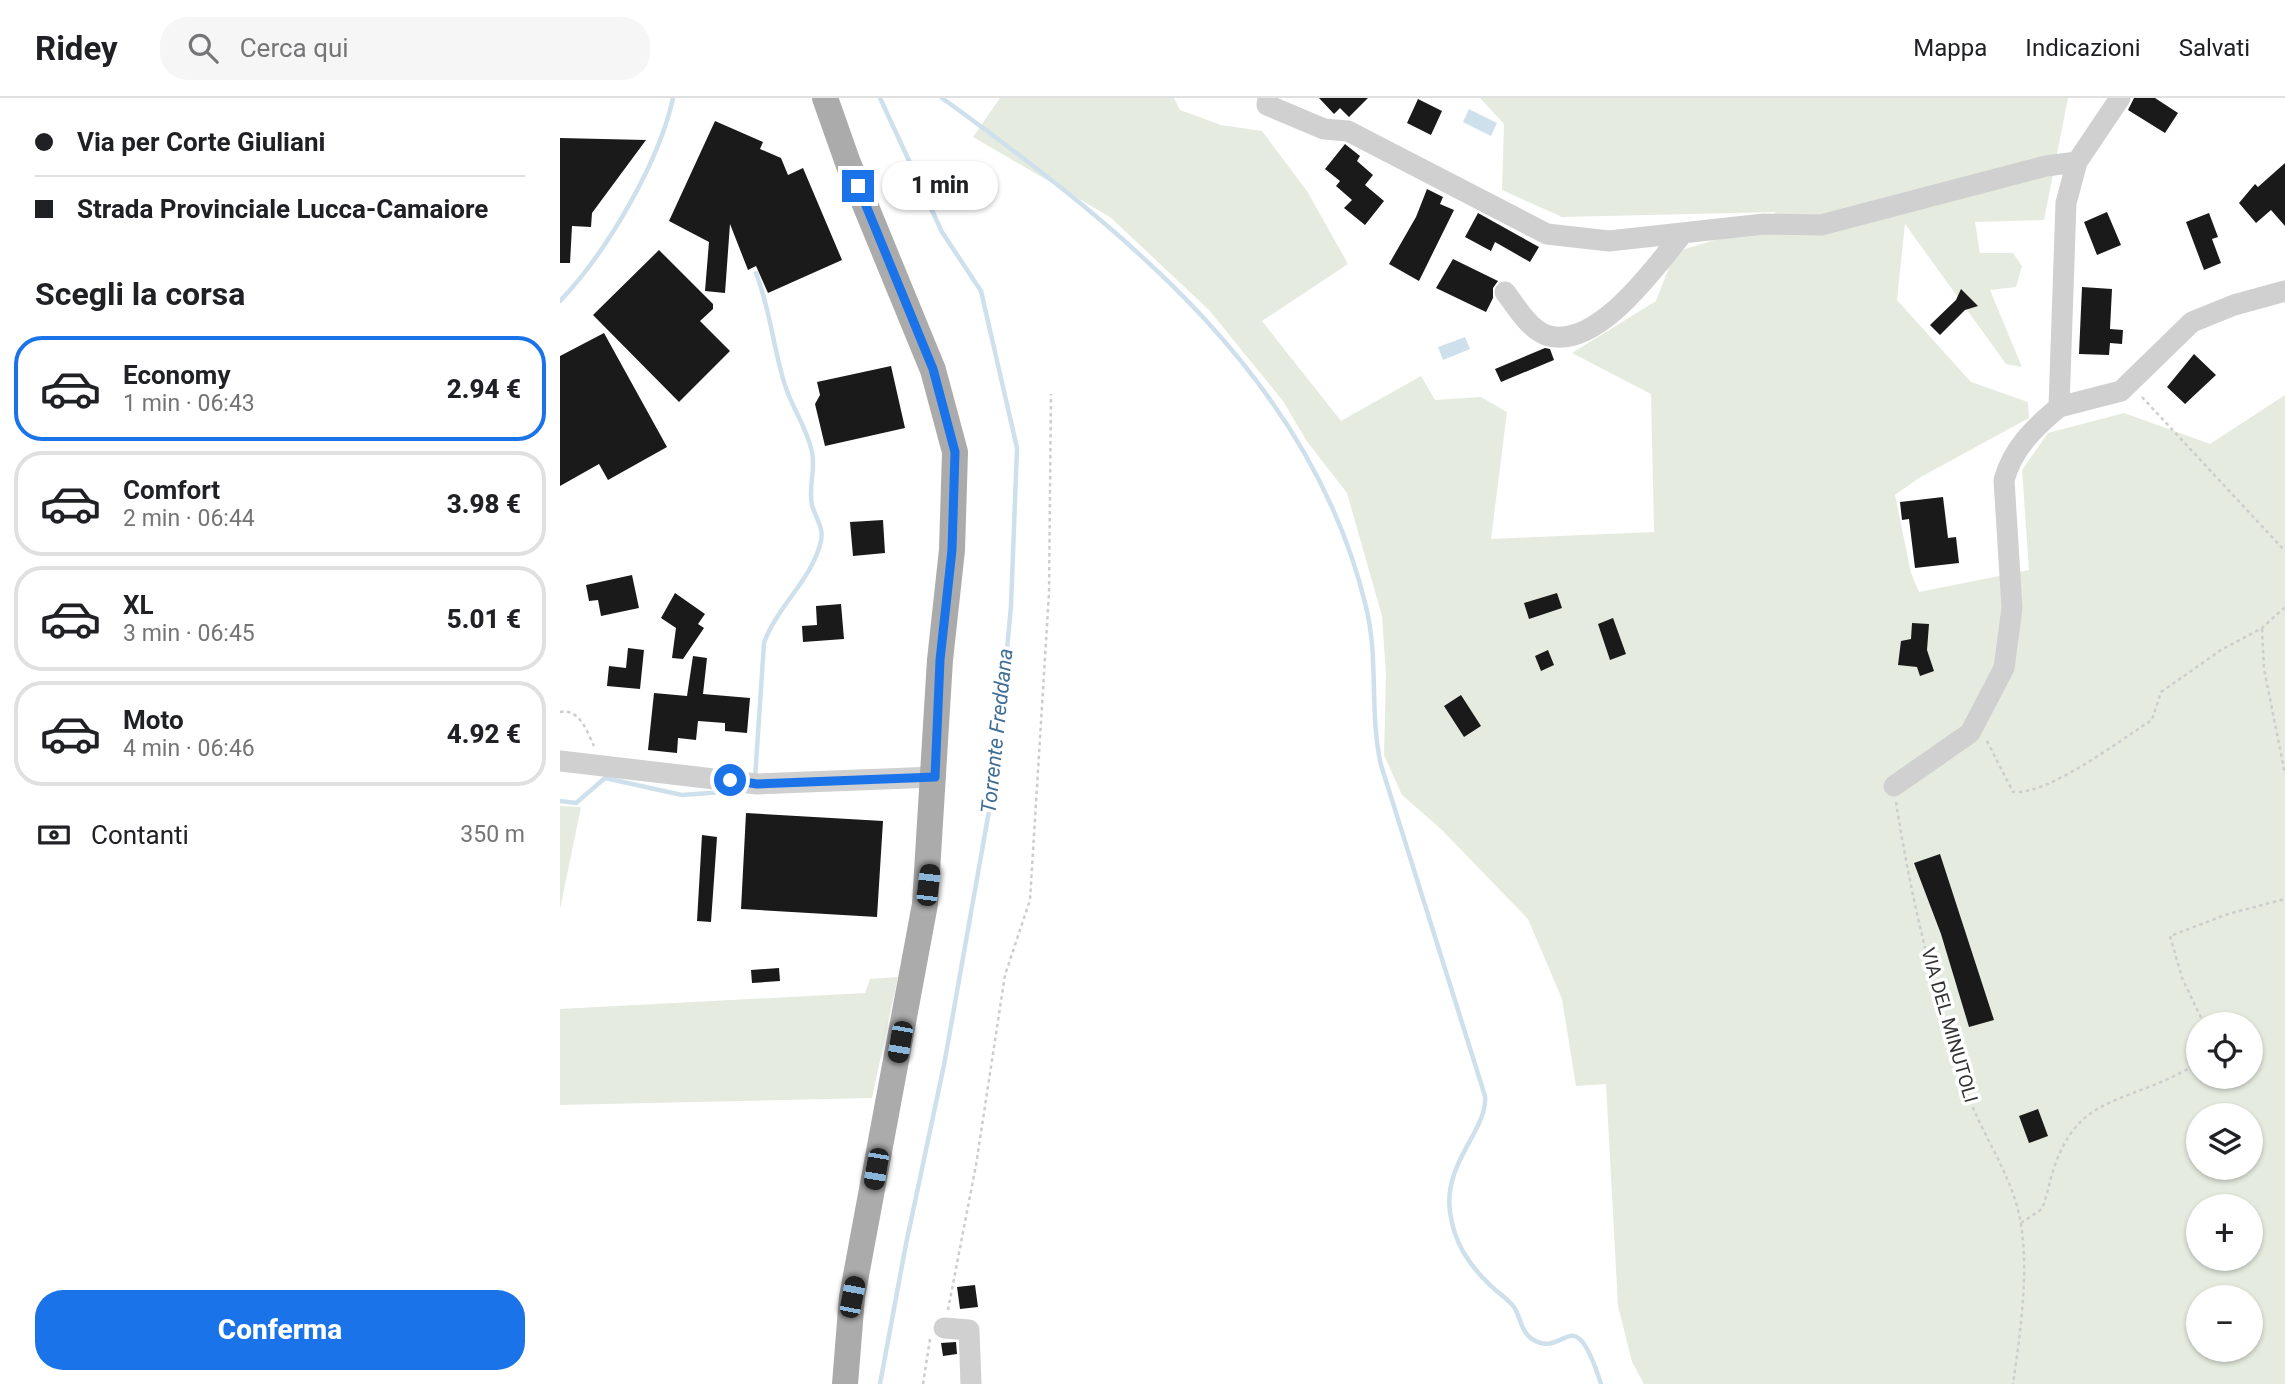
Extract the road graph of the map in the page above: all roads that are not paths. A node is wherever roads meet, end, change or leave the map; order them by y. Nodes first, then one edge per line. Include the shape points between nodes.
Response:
1 (825, 98) edge
2 (1268, 98) edge
3 (2120, 98) edge
4 (2077, 162) junction
5 (1683, 233) junction
6 (1505, 292) dead end
7 (2285, 292) edge
8 (2059, 407) junction
9 (560, 761) edge
10 (935, 777) junction
11 (1894, 786) road end
12 (944, 1328) road end
13 (845, 1384) edge
14 (971, 1384) edge

1 - 10 main road via 933,369 955,452
2 - 5 street via 1267,104 1324,129 1348,131 1547,234 1608,241
3 - 4 street
4 - 5 street via 2046,166 1821,225 1764,223
4 - 8 street via 2066,203
5 - 6 street via 1631,298 1581,335 1547,335 1526,319
7 - 8 street via 2234,304 2192,323 2121,391
8 - 11 street via 2020,444 2006,472 2012,608 2004,668 1970,733
9 - 10 street via 757,784
10 - 13 main road via 925,904 852,1297
12 - 14 street via 969,1330

